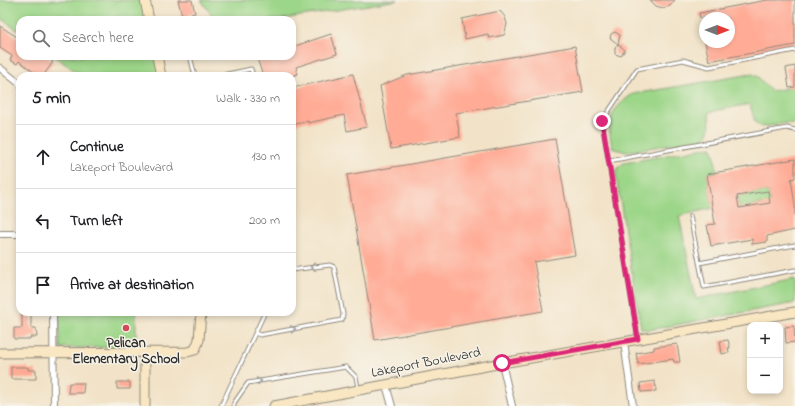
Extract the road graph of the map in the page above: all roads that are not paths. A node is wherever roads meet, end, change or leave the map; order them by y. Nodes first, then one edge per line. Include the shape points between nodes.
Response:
1 (145, 0) edge
2 (148, 16) edge
3 (795, 50) edge
4 (158, 60) edge
5 (191, 60) edge
6 (0, 68) edge
7 (160, 72) edge
8 (194, 72) edge
9 (237, 72) edge
10 (252, 72) edge
11 (16, 81) edge
12 (795, 130) edge
13 (608, 161) junction
14 (690, 216) dead end
15 (0, 234) edge
16 (16, 234) edge
17 (795, 246) edge
18 (699, 263) junction
19 (296, 269) edge
20 (795, 270) edge
21 (795, 312) edge
22 (53, 316) edge
23 (202, 316) edge
24 (263, 316) edge
25 (255, 333) junction
26 (638, 339) junction
27 (624, 342) junction
28 (0, 353) edge
29 (145, 353) junction
30 (53, 354) junction
31 (502, 363) junction
32 (386, 385) junction
33 (358, 390) junction
34 (54, 406) edge
35 (145, 406) edge
36 (221, 406) edge
37 (234, 406) edge
38 (274, 406) edge
39 (392, 406) edge
40 (512, 406) edge
41 (633, 406) edge

1 - 2 street
3 - 13 lane via 709,67 683,60 637,69 602,121
4 - 7 street
5 - 8 lane
6 - 11 street
9 - 10 lane via 251,69
12 - 13 lane via 787,128
13 - 26 lane
14 - 18 lane
15 - 16 street
17 - 18 lane
18 - 20 lane via 704,287
25 -> 19 lane via 260,335 342,320 334,267 330,265
21 - 26 street, Lakeport Boulevard
22 - 30 street
23 - 29 street via 200,340 195,350
24 - 25 lane
25 - 36 lane
26 - 27 street, Lakeport Boulevard
27 - 31 street, Lakeport Boulevard
27 - 41 street
28 - 30 street
29 - 30 street
29 - 35 street
30 - 34 street
31 - 32 street, Lakeport Boulevard
31 - 40 street
32 - 33 street, Lakeport Boulevard
32 - 39 street
37 -> 33 lane via 248,383 346,368 356,377
33 - 38 street, Lakeport Boulevard

